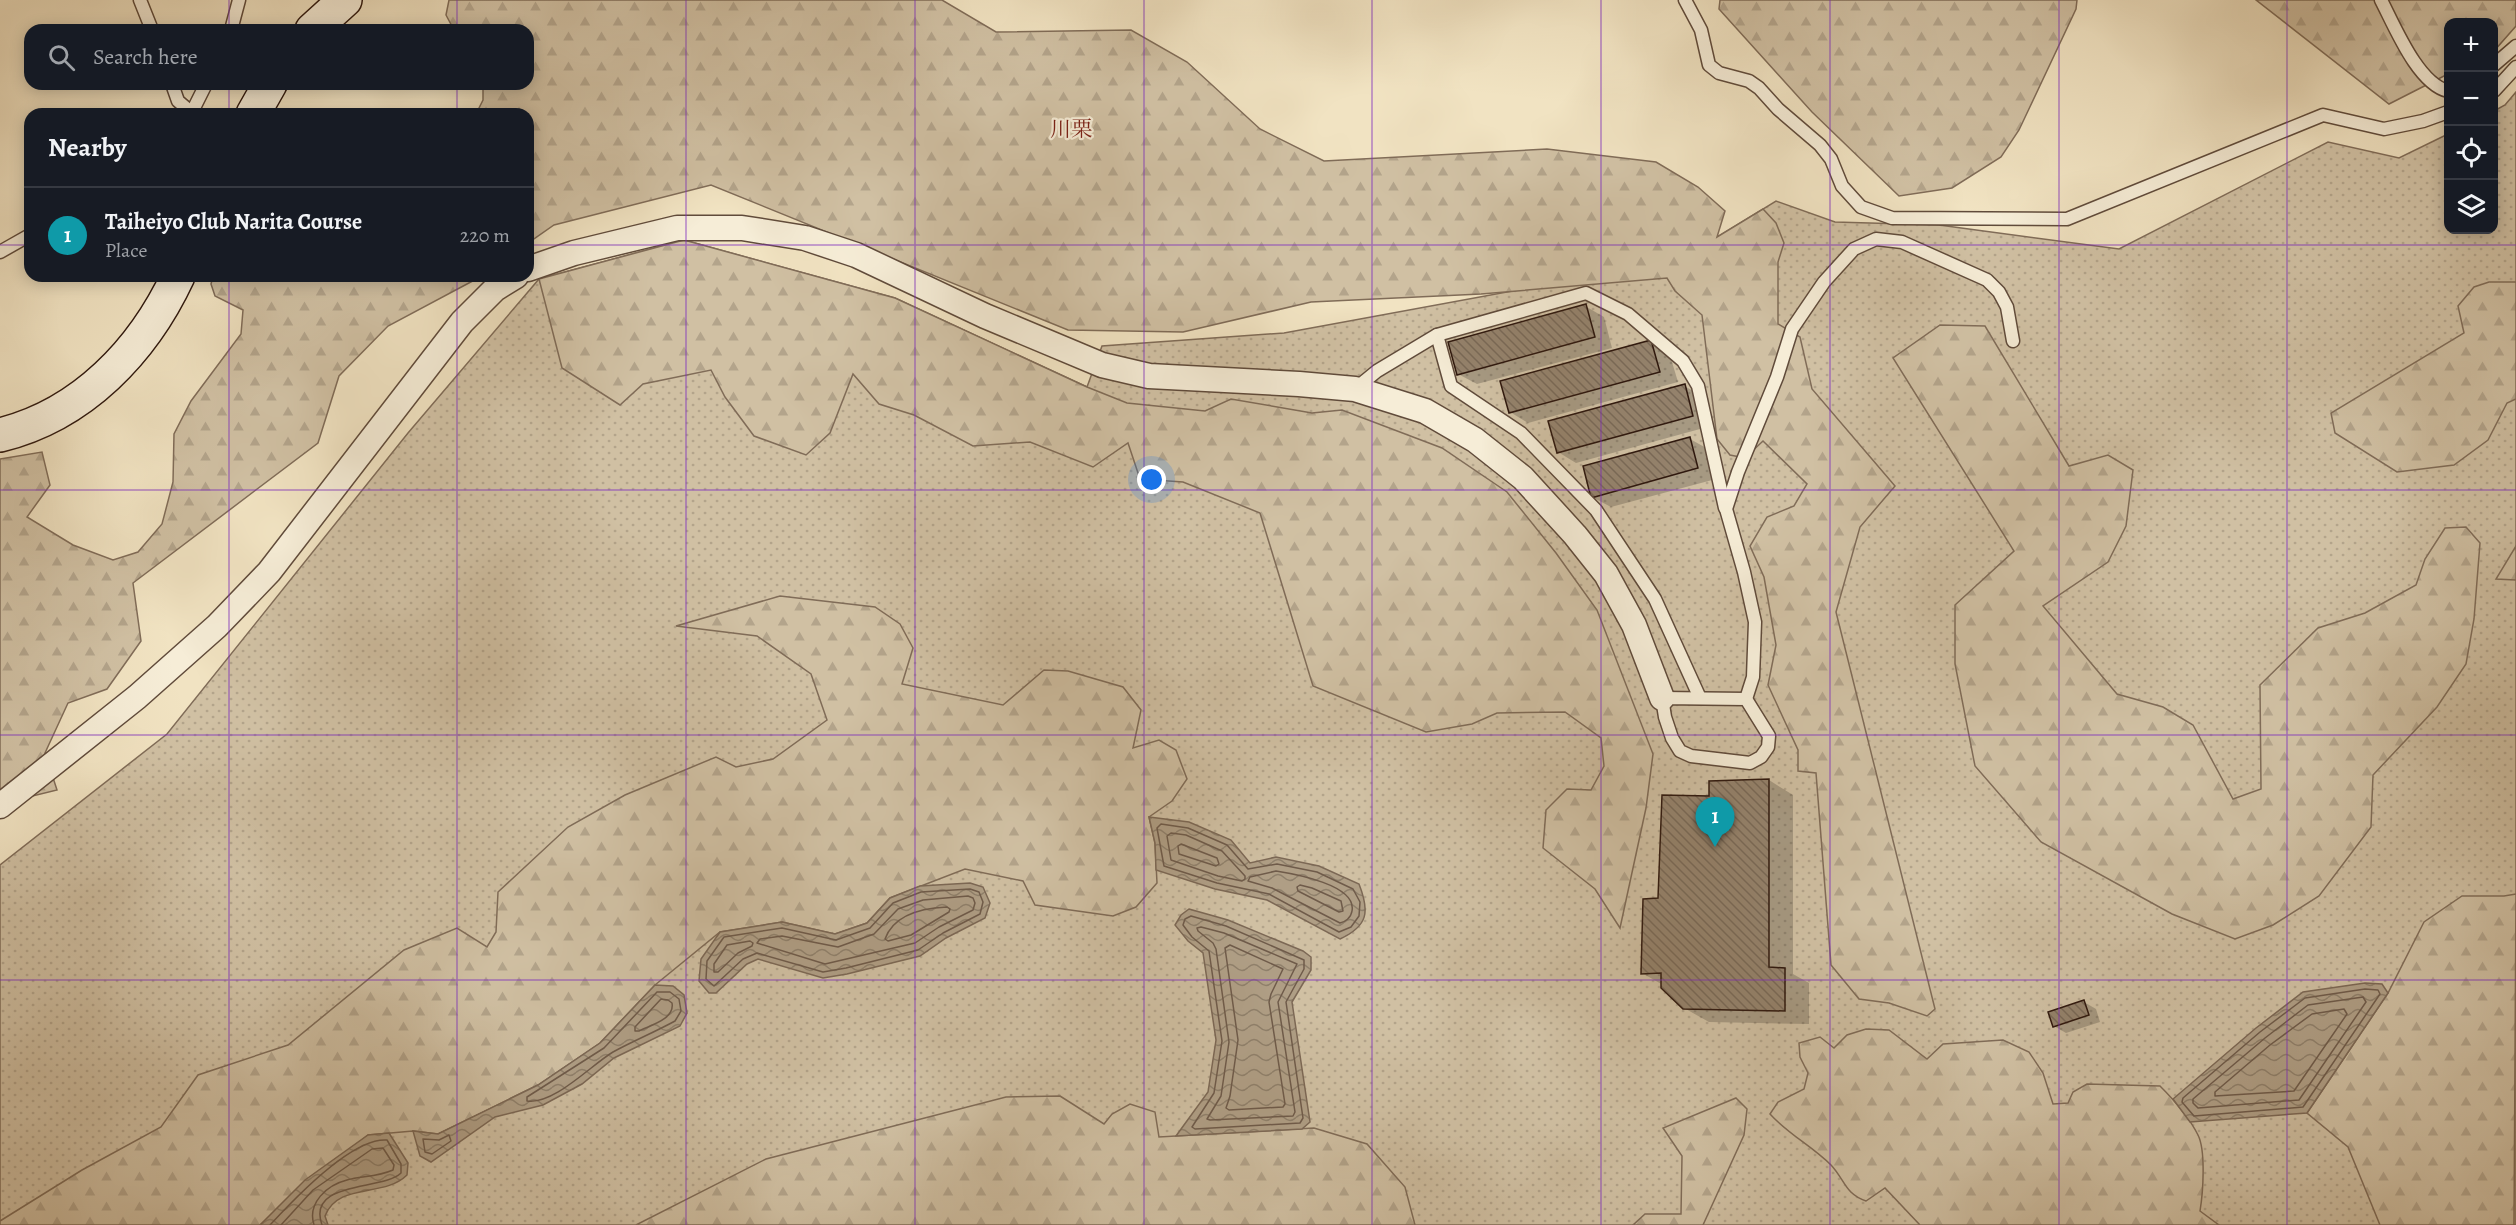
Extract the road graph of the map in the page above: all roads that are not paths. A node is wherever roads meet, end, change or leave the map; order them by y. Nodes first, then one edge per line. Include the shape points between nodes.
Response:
1 (140, 0) edge
2 (239, 0) edge
3 (345, 0) edge
4 (1685, 0) edge
5 (2381, 0) edge
6 (150, 24) edge
7 (233, 24) edge
8 (319, 24) edge
9 (2516, 46) edge
10 (2498, 61) edge
11 (2516, 67) edge
12 (2498, 87) edge
13 (174, 90) edge
14 (203, 90) edge
15 (267, 90) edge
16 (2444, 90) edge
17 (186, 108) edge
18 (194, 108) edge
19 (257, 108) edge
20 (2444, 114) edge
21 (24, 238) edge
22 (0, 252) edge
23 (534, 266) edge
24 (175, 282) edge
25 (506, 282) edge
26 (1437, 335) junction
27 (2013, 341) dead end
28 (1355, 389) junction
29 (0, 435) edge
30 (1726, 509) junction
31 (1662, 698) junction
32 (1700, 698) junction
33 (1746, 699) junction
34 (0, 806) edge

1 - 6 lane
2 - 7 lane
3 - 8 street
4 - 20 lane via 1701,30 1709,65 1719,74 1749,81 1759,88 1820,145 1831,159 1842,186 1861,207 1892,218 2067,219 2323,115 2384,129
5 - 16 lane via 2422,73
9 - 10 lane
11 - 12 lane
13 - 17 lane
14 - 18 lane
15 - 19 street
21 - 22 lane
23 - 28 street via 677,228 741,228 806,238 856,255 985,316 1102,365 1149,376
24 - 29 street via 150,327 106,377 48,418
25 - 34 street via 462,322 269,572 217,626 137,697
26 - 28 lane
26 - 30 lane via 1586,293 1628,314 1683,361 1698,386
26 - 32 lane via 1451,386 1521,433 1596,510 1655,599
27 - 30 lane via 2007,307 2000,292 1987,280 1902,242 1876,239 1854,249 1824,282 1792,329
28 - 31 street via 1425,411 1474,440 1523,478 1606,574 1635,625
30 - 33 lane via 1755,622 1753,677
31 - 32 lane
31 - 33 lane via 1665,717 1680,751 1691,756 1750,763 1761,757 1769,736
32 - 33 lane

